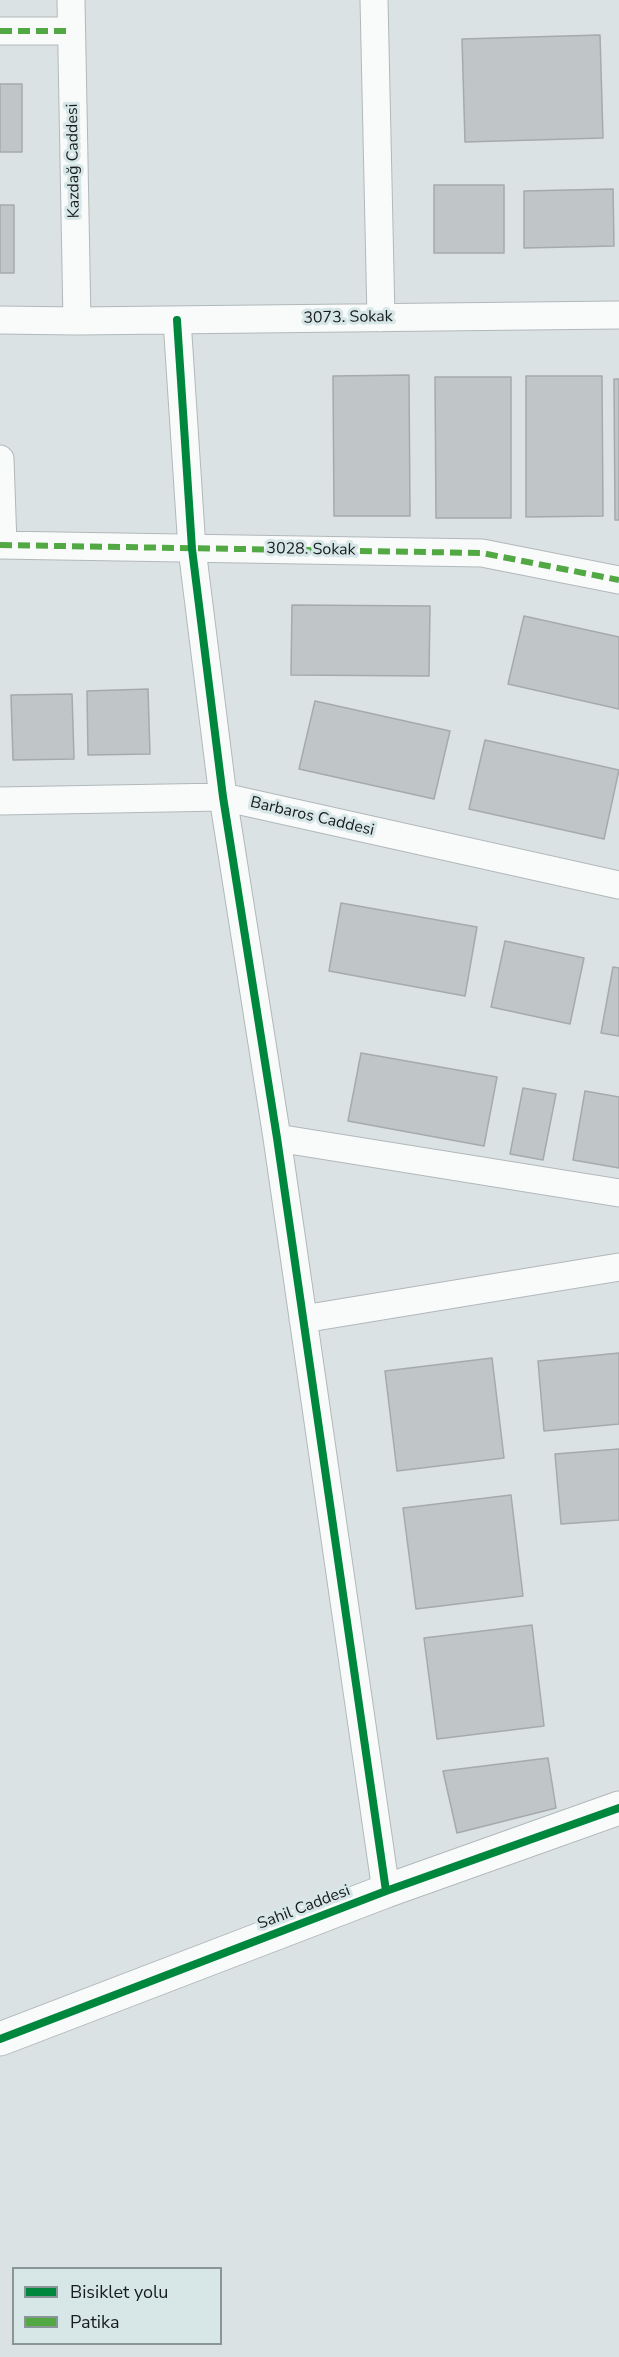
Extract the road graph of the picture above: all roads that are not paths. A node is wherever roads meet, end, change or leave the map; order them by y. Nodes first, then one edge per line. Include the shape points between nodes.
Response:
1 (70, 0) edge
2 (374, 0) edge
3 (0, 31) edge
4 (71, 31) junction
5 (619, 315) edge
6 (381, 318) junction
7 (0, 320) edge
8 (177, 320) junction
9 (77, 321) junction
10 (0, 459) edge
11 (2, 545) edge
12 (192, 549) junction
13 (619, 580) edge
14 (223, 797) junction
15 (0, 801) edge
16 (619, 885) edge
17 (277, 1138) junction
18 (619, 1193) edge
19 (619, 1267) edge
20 (303, 1320) junction
21 (619, 1808) edge
22 (386, 1891) junction
23 (0, 2039) edge

1 - 4 street, Kazdağ Caddesi
2 - 6 street
3 - 4 street
4 - 9 street, Kazdağ Caddesi
5 - 6 street, 3073. Sokak
6 - 8 street, 3073. Sokak
7 - 9 street, 3073. Sokak
8 - 9 street, 3073. Sokak
8 - 12 street
10 - 11 street
11 - 12 street, 3028. Sokak
12 - 13 street, 3028. Sokak via 482,553
12 - 14 street
14 - 15 street, Barbaros Caddesi
14 - 16 street, Barbaros Caddesi
14 - 17 street
17 - 18 street
17 - 20 street
19 - 20 street
20 - 22 street
21 - 22 street, Sahil Caddesi
22 - 23 street, Sahil Caddesi

